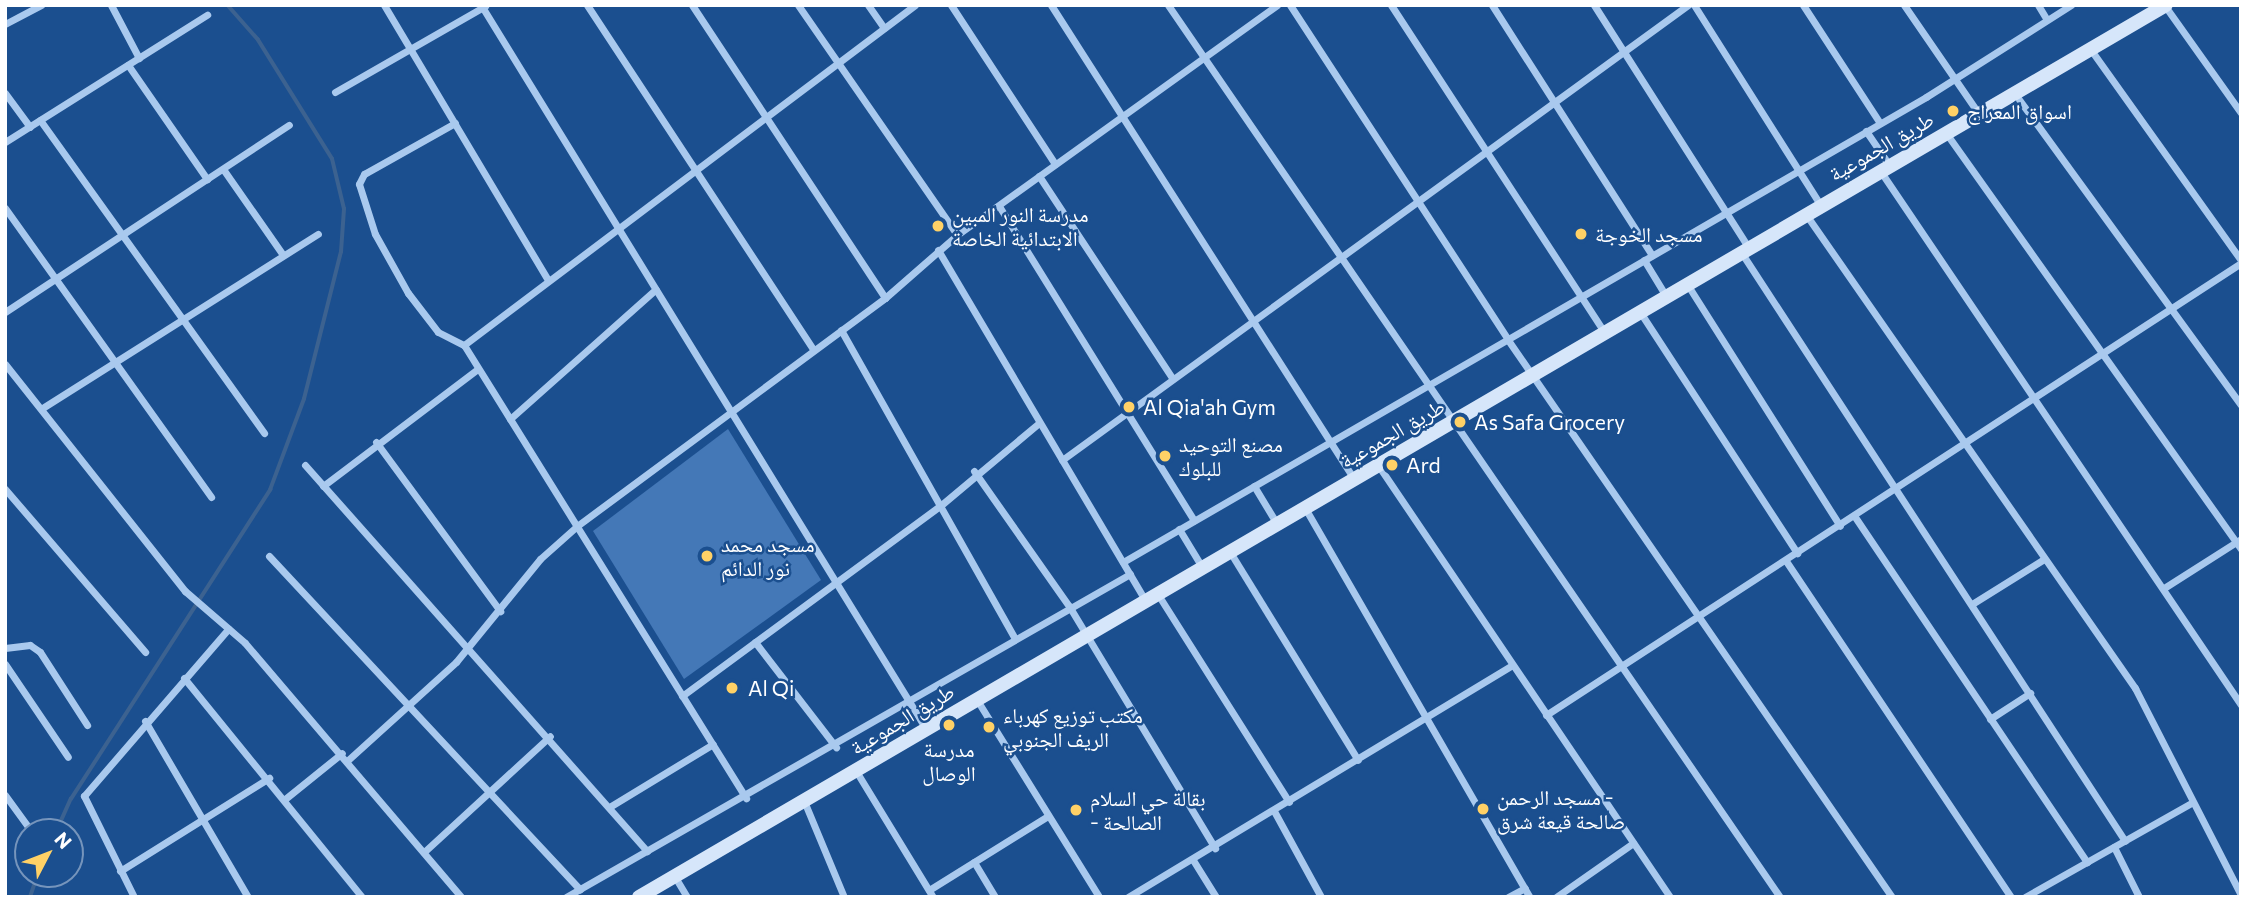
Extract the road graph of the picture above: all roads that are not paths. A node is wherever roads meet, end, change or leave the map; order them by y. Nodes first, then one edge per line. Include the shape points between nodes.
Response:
1 (41, 5) edge
2 (111, 5) edge
3 (384, 5) edge
4 (587, 5) edge
5 (692, 5) edge
6 (798, 5) edge
7 (868, 5) edge
8 (915, 5) edge
9 (951, 5) edge
10 (1051, 5) edge
11 (1168, 5) edge
12 (1277, 5) edge
13 (1290, 5) edge
14 (1391, 5) edge
15 (1492, 5) edge
16 (1594, 5) edge
17 (1688, 5) edge
18 (1694, 5) edge
19 (1803, 5) edge
20 (1904, 5) edge
21 (2038, 5) edge
22 (2071, 5) edge
23 (483, 6) edge
24 (2166, 6) edge
25 (29, 8) edge
26 (207, 15) dead end
27 (2047, 20) junction
28 (5, 24) edge
29 (884, 28) junction
30 (411, 50) junction
31 (2091, 50) junction
32 (1625, 53) junction
33 (1204, 57) junction
34 (139, 58) junction
35 (835, 63) junction
36 (128, 65) junction
37 (1955, 79) junction
38 (335, 92) dead end
39 (5, 93) edge
40 (2015, 94) junction
41 (1556, 101) junction
42 (2241, 113) edge
43 (1979, 114) junction
44 (763, 115) junction
45 (1123, 116) junction
46 (40, 120) junction
47 (455, 123) junction
48 (1880, 123) junction
49 (289, 125) dead end
50 (30, 127) junction
51 (1866, 131) junction
52 (1946, 133) junction
53 (5, 142) edge
54 (1488, 153) junction
55 (1055, 164) junction
56 (697, 168) junction
57 (223, 169) junction
58 (1885, 169) junction
59 (1798, 170) junction
60 (1039, 176) junction
61 (207, 179) junction
62 (1420, 204) junction
63 (999, 206) junction
64 (1821, 206) junction
65 (5, 208) edge
66 (1727, 212) junction
67 (1806, 214) junction
68 (615, 229) junction
69 (318, 234) dead end
70 (957, 235) junction
71 (122, 236) junction
72 (1744, 249) junction
73 (938, 250) junction
74 (283, 255) junction
75 (1652, 255) junction
76 (1345, 257) junction
77 (1644, 260) junction
78 (2241, 262) edge
79 (547, 278) junction
80 (55, 280) junction
81 (1687, 284) junction
82 (656, 289) junction
83 (1666, 296) junction
84 (1581, 297) junction
85 (885, 298) junction
86 (2173, 307) junction
87 (5, 312) edge
88 (1640, 312) junction
89 (185, 318) junction
90 (1250, 323) junction
91 (841, 330) junction
92 (1605, 332) junction
93 (1508, 340) junction
94 (464, 345) junction
95 (813, 349) junction
96 (2103, 354) junction
97 (116, 362) junction
98 (5, 363) edge
99 (475, 371) junction
100 (1532, 375) junction
101 (1173, 379) junction
102 (1429, 387) junction
103 (2033, 400) junction
104 (2241, 405) edge
105 (44, 407) junction
106 (732, 410) junction
107 (1128, 412) junction
108 (510, 419) junction
109 (1453, 421) junction
110 (1039, 423) junction
111 (264, 433) dead end
112 (1329, 441) junction
113 (376, 442) junction
114 (1966, 445) junction
115 (1062, 460) junction
116 (1378, 464) junction
117 (305, 465) dead end
118 (974, 471) junction
119 (1354, 479) junction
120 (323, 486) junction
121 (1254, 486) junction
122 (5, 489) edge
123 (1896, 491) junction
124 (211, 497) dead end
125 (940, 506) junction
126 (1305, 508) junction
127 (1855, 517) junction
128 (1194, 520) junction
129 (1276, 524) junction
130 (577, 526) junction
131 (1840, 526) junction
132 (1179, 529) junction
133 (2239, 544) edge
134 (1230, 552) junction
135 (1797, 553) junction
136 (269, 556) dead end
137 (2044, 558) junction
138 (1786, 561) junction
139 (1123, 562) junction
140 (1203, 568) junction
141 (1130, 574) junction
142 (837, 583) junction
143 (2164, 588) junction
144 (1151, 596) junction
145 (1972, 604) junction
146 (1069, 606) junction
147 (500, 611) junction
148 (1699, 616) junction
149 (228, 629) junction
150 (1084, 635) junction
151 (1015, 639) junction
152 (755, 642) junction
153 (469, 647) junction
154 (5, 648) edge
155 (145, 652) dead end
156 (5, 664) edge
157 (1623, 665) junction
158 (1511, 666) junction
159 (184, 678) junction
160 (2030, 694) junction
161 (682, 696) junction
162 (977, 699) junction
163 (910, 700) junction
164 (2241, 705) edge
165 (407, 709) junction
166 (1546, 715) junction
167 (1427, 718) junction
168 (1990, 719) junction
169 (145, 721) junction
170 (87, 725) dead end
171 (926, 730) junction
172 (550, 736) junction
173 (713, 744) junction
174 (836, 747) junction
175 (342, 753) junction
176 (68, 757) dead end
177 (348, 760) junction
178 (1358, 760) junction
179 (856, 771) junction
180 (269, 778) junction
181 (491, 794) junction
182 (5, 795) edge
183 (746, 798) junction
184 (285, 799) junction
185 (804, 801) junction
186 (1289, 802) junction
187 (2191, 803) junction
188 (611, 806) junction
189 (1274, 811) junction
190 (1048, 816) junction
191 (22, 818) edge
192 (206, 819) junction
193 (2125, 841) junction
194 (1633, 843) junction
195 (1215, 848) junction
196 (2114, 848) junction
197 (647, 851) junction
198 (424, 852) junction
199 (1193, 860) junction
200 (974, 862) junction
201 (2087, 862) junction
202 (120, 871) junction
203 (675, 877) junction
204 (1525, 888) junction
205 (580, 889) junction
206 (931, 893) edge
207 (2241, 895) edge
208 (134, 897) edge
209 (248, 897) edge
210 (362, 897) edge
211 (461, 897) edge
212 (566, 897) edge
213 (639, 897) edge
214 (687, 897) edge
215 (844, 897) edge
216 (995, 897) edge
217 (1099, 897) edge
218 (1128, 897) edge
219 (1216, 897) edge
220 (1321, 897) edge
221 (1508, 897) edge
222 (1530, 897) edge
223 (1556, 897) edge
224 (1670, 897) edge
225 (1780, 897) edge
226 (1892, 897) edge
227 (2011, 897) edge
228 (2025, 897) edge
229 (2139, 897) edge

1 - 25 street
2 - 34 street
3 - 30 street
4 - 56 street
5 - 44 street
6 - 35 street
7 - 29 street
8 - 29 street
9 - 55 street
10 - 45 street
11 - 33 street
12 - 33 street
13 - 62 street
14 - 54 street
15 - 41 street
16 - 32 street
17 - 32 street
18 - 59 street
19 - 48 street
20 - 37 street
21 - 27 street
22 - 27 street
23 - 30 street
23 - 68 street
24 - 31 main road, طريق الجموعية
24 - 42 street
25 - 28 street
26 - 34 street
27 - 37 street
29 - 35 street
30 - 38 street
30 - 47 street
31 - 40 main road, طريق الجموعية
31 - 78 street
32 - 41 street
32 - 66 street
33 - 45 street
33 - 76 street
34 - 36 street
35 - 44 street
35 - 70 street
36 - 46 street
36 - 61 street
37 - 43 street
37 - 48 street
39 - 50 street
40 - 43 main road, طريق الجموعية
40 - 86 street
41 - 54 street
41 - 75 street
43 - 52 main road, طريق الجموعية
44 - 56 street
44 - 85 street
45 - 55 street
45 - 90 street
46 - 50 street
46 - 71 street
47 - 79 street
47 - 94 street via 364,174 359,184 375,234 408,293 438,332
48 - 51 street
49 - 57 street
50 - 53 street
51 - 58 street
51 - 59 street
52 - 58 main road, طريق الجموعية
52 - 96 street
54 - 62 street
54 - 84 street
55 - 60 street
56 - 68 street
56 - 95 street
57 - 61 street
57 - 74 street
58 - 64 main road, طريق الجموعية
58 - 103 street
59 - 64 street
59 - 66 street
60 - 63 street
60 - 101 street
61 - 71 street
62 - 76 street
62 - 93 street
63 - 70 street
63 - 107 street
64 - 67 main road, طريق الجموعية
65 - 80 street
66 - 72 street
66 - 75 street
67 - 72 main road, طريق الجموعية
67 - 114 street
68 - 79 street
68 - 82 street
69 - 74 street
70 - 73 street
71 - 80 street
71 - 89 street
72 - 81 main road, طريق الجموعية
72 - 123 street
73 - 85 street
73 - 110 street
74 - 89 street
75 - 77 street
76 - 90 street
76 - 102 street
77 - 83 street
77 - 84 street
78 - 86 street
79 - 94 street
80 - 87 street
80 - 97 street
81 - 83 main road, طريق الجموعية
81 - 131 street
82 - 106 street
82 - 108 street
83 - 88 main road, طريق الجموعية
84 - 92 street
84 - 93 street
85 - 91 street
86 - 96 street
86 - 104 street
88 - 92 main road, طريق الجموعية
88 - 135 street
89 - 97 street
89 - 111 street
90 - 101 street
90 - 112 street
91 - 95 street
91 - 125 street
92 - 100 main road, طريق الجموعية
93 - 100 street
93 - 102 street
94 - 99 street
95 - 106 street
96 - 103 street
96 - 133 street
97 - 105 street
97 - 124 street
98 - 105 street
99 - 108 street
99 - 113 street
100 - 109 main road, طريق الجموعية
100 - 148 street
101 - 107 street
102 - 109 street
102 - 112 street
103 - 114 street
103 - 143 street
105 - 149 street via 185,590
106 - 130 street
106 - 142 street
107 - 115 street
107 - 128 street
108 - 130 street
109 - 116 main road, طريق الجموعية
109 - 157 street
110 - 115 street
110 - 118 street
112 - 119 street
112 - 121 street
113 - 120 street
113 - 147 street
114 - 123 street
114 - 137 street
115 - 139 street
116 - 119 main road, طريق الجموعية
116 - 158 street
117 - 120 street
118 - 125 street
118 - 146 street
119 - 126 main road, طريق الجموعية
120 - 153 street
121 - 128 street
121 - 129 street
122 - 155 street
123 - 127 street
123 - 145 street
125 - 142 street
125 - 151 street
126 - 129 main road, طريق الجموعية
126 - 167 street
127 - 131 street
127 - 168 street
128 - 132 street
129 - 134 main road, طريق الجموعية
130 - 147 street via 540,559
130 - 161 street
131 - 135 street
132 - 139 street
132 - 140 street
133 - 143 street
134 - 140 main road, طريق الجموعية
134 - 178 street
135 - 138 street
136 - 165 street
137 - 145 street
137 - 187 street via 2143,701
138 - 148 street
138 - 227 street
139 - 141 street
140 - 144 main road, طريق الجموعية
141 - 144 street
141 - 146 street
142 - 152 street
142 - 163 street
143 - 164 street
144 - 150 main road, طريق الجموعية
144 - 186 street
145 - 160 street
146 - 150 street
146 - 151 street
147 - 153 street
148 - 157 street
148 - 226 street
149 - 159 street
149 - 175 street
150 - 162 main road, طريق الجموعية
150 - 195 street
151 - 163 street
152 - 161 street
152 - 174 street
153 - 165 street
153 - 172 street
154 - 170 street via 30,645 40,652
156 - 176 street
157 - 166 street
157 - 225 street
158 - 166 street
158 - 167 street
159 - 169 street
159 - 180 street
160 - 168 street
160 - 193 street
161 - 173 street
162 - 171 main road, طريق الجموعية
162 - 190 street
163 - 171 street
163 - 174 street
165 - 177 street
165 - 181 street
166 - 194 street
167 - 178 street
167 - 204 street
168 - 201 street
169 - 192 street
169 - 202 street via 83,799
171 - 179 main road, طريق الجموعية
172 - 181 street
172 - 188 street
173 - 183 street
173 - 188 street
174 - 183 street
175 - 177 street
175 - 184 street
177 - 198 street
178 - 186 street
179 - 185 main road, طريق الجموعية
179 - 206 street
180 - 184 street
180 - 192 street
181 - 198 street
181 - 205 street
182 - 191 street
183 - 197 street
184 - 210 street
185 - 203 main road, طريق الجموعية
185 - 215 street
186 - 189 street
187 - 193 street
187 - 207 street
188 - 197 street
189 - 195 street
189 - 220 street
190 - 200 street
190 - 217 street
192 - 202 street
192 - 209 street
193 - 196 street
194 - 223 street
194 - 224 street
195 - 199 street
196 - 201 street
196 - 229 street
197 - 205 street
198 - 211 street
199 - 218 street
199 - 219 street
200 - 206 street
200 - 216 street
201 - 228 street
202 - 208 street
203 - 213 main road, طريق الجموعية
203 - 214 street
204 - 221 street
204 - 222 street
205 - 212 street

